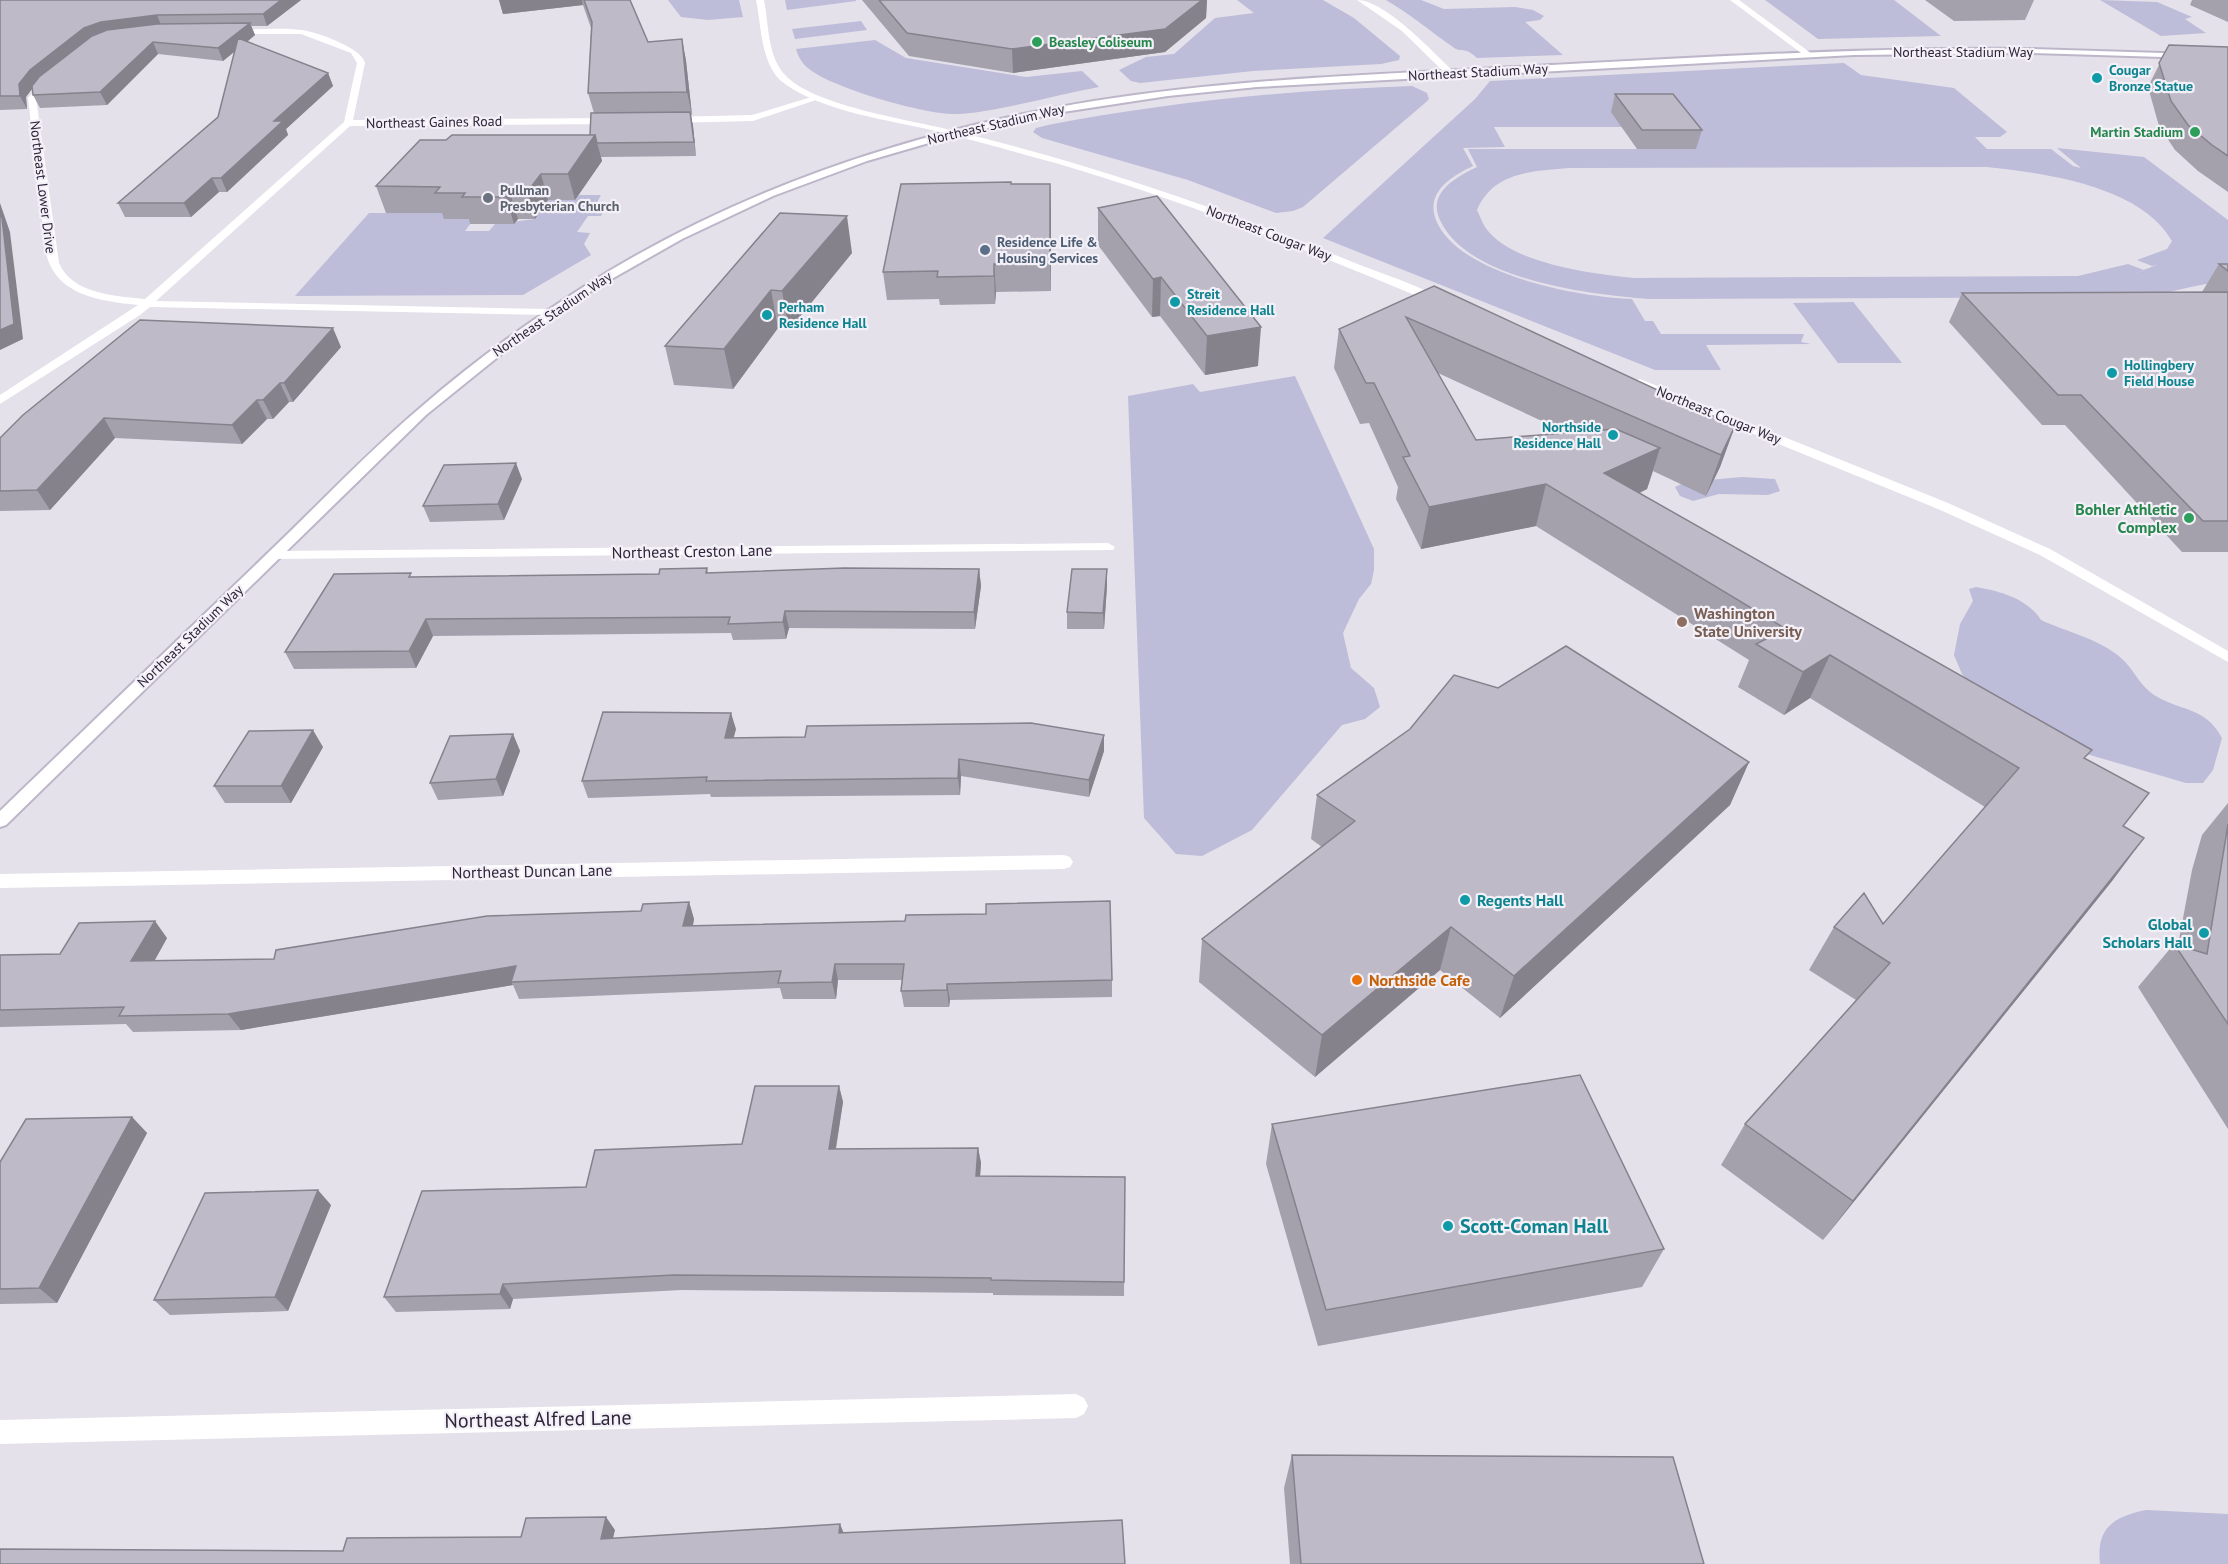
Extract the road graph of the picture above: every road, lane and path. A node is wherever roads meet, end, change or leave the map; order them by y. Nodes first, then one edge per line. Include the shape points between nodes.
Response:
1 (760, 0) edge
2 (1361, 0) edge
3 (1734, 0) edge
4 (218, 32) edge
5 (1808, 54) junction
6 (2228, 57) edge
7 (58, 72) edge
8 (1450, 74) junction
9 (818, 98) junction
10 (656, 120) edge
11 (621, 121) edge
12 (348, 123) junction
13 (954, 133) junction
14 (146, 303) junction
15 (1449, 305) edge
16 (549, 312) junction
17 (1626, 377) edge
18 (0, 400) edge
19 (1108, 547) dead end
20 (275, 555) junction
21 (2228, 657) edge
22 (0, 820) edge
23 (1064, 862) dead end
24 (0, 881) edge
25 (1076, 1406) dead end
26 (0, 1432) edge

1 - 9 street, Northeast Cougar Way via 777,70 784,80
2 - 8 street via 1405,29
3 - 5 street
4 - 12 street via 302,32 354,51 361,63
5 - 6 street, Northeast Stadium Way via 1968,51
5 - 8 street, Northeast Stadium Way
7 - 14 street, Northeast Lower Drive via 32,98 54,265 63,280 76,286 105,297
8 - 13 street, Northeast Stadium Way via 1278,82 1167,93 1062,109
9 - 10 street via 753,118
9 - 13 street, Northeast Cougar Way
11 - 12 street, Northeast Gaines Road
12 - 14 street, Northeast Gaines Road
13 - 15 street, Northeast Cougar Way via 1177,198
13 - 16 street, Northeast Stadium Way via 843,165 732,209 629,262
14 - 16 street, Northeast Lower Drive
14 - 18 street, Northeast Gaines Road
16 - 20 street, Northeast Stadium Way via 422,412
17 - 21 street, Northeast Cougar Way via 2045,552
19 - 20 street, Northeast Creston Lane
20 - 22 street, Northeast Stadium Way
23 - 24 street, Northeast Duncan Lane
25 - 26 street, Northeast Alfred Lane

